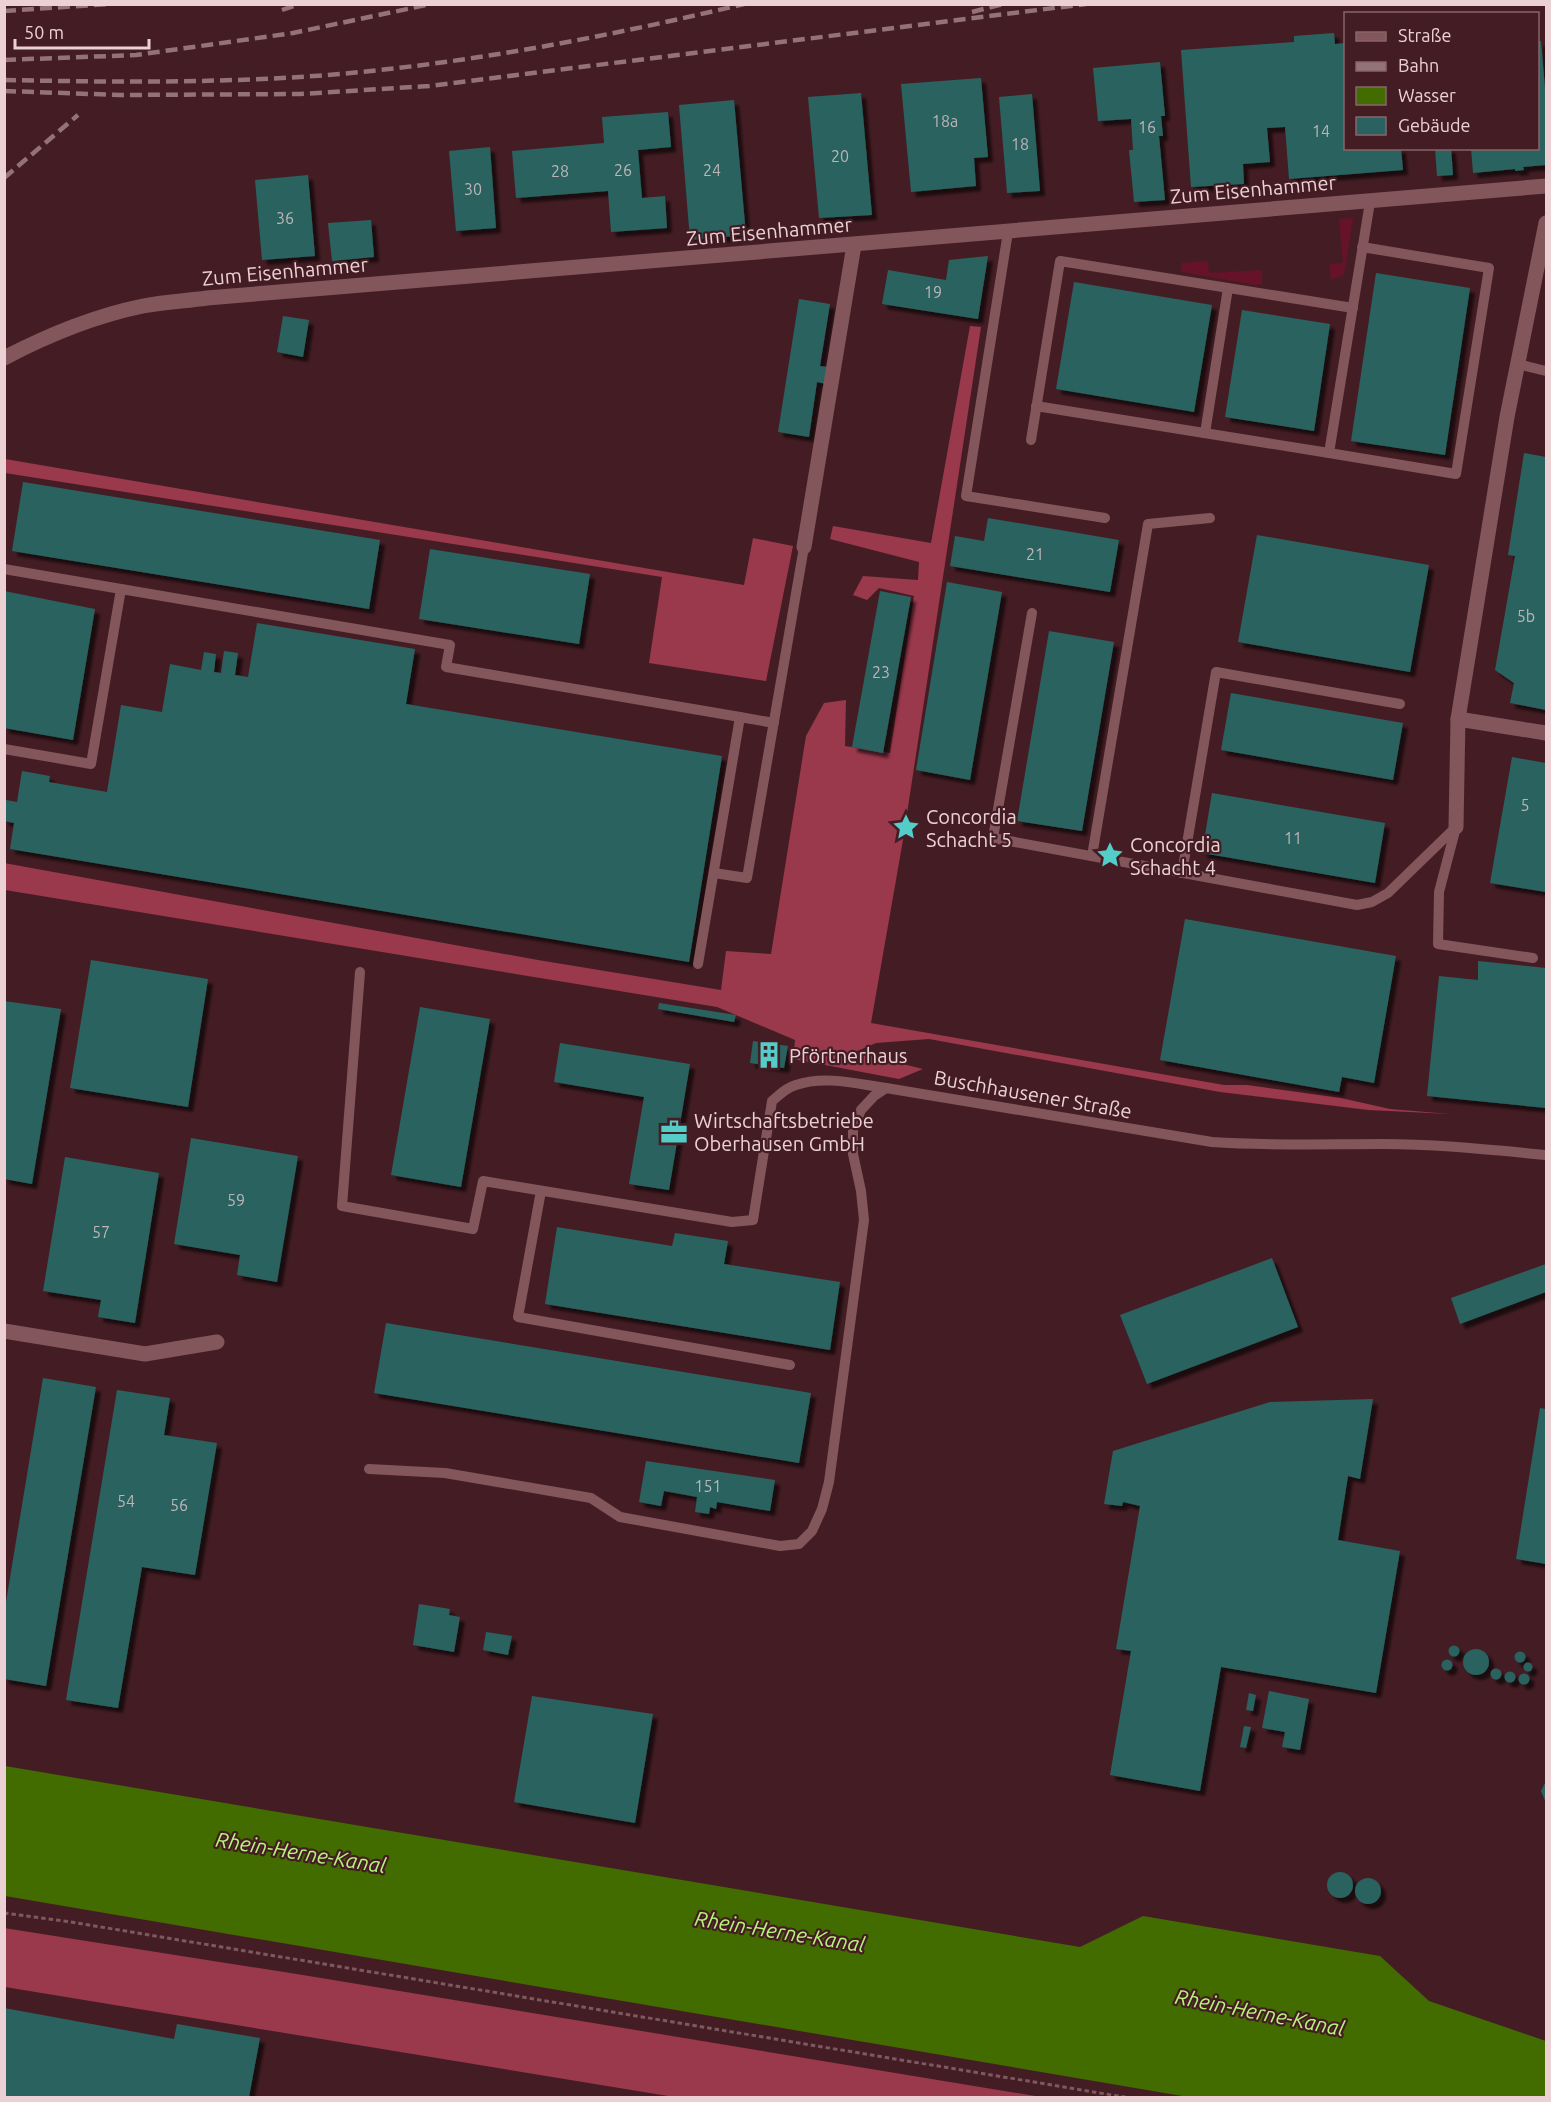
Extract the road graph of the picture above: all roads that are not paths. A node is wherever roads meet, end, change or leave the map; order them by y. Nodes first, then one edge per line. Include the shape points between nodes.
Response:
1 (1546, 186) edge
2 (1370, 201) junction
3 (1546, 223) edge
4 (1008, 232) junction
5 (854, 245) junction
6 (1362, 247) junction
7 (1228, 288) junction
8 (1353, 308) junction
9 (4, 358) edge
10 (1516, 364) junction
11 (1546, 371) edge
12 (1036, 406) junction
13 (1205, 433) junction
14 (1031, 440) dead end
15 (1329, 453) junction
16 (1106, 518) dead end
17 (1210, 518) dead end
18 (804, 547) joint
19 (4, 569) edge
20 (121, 589) junction
21 (1032, 613) dead end
22 (1400, 704) dead end
23 (740, 717) junction
24 (1458, 719) junction
25 (774, 723) junction
26 (1546, 733) edge
27 (4, 749) edge
28 (1456, 827) junction
29 (1092, 856) junction
30 (714, 873) junction
31 (1182, 873) junction
32 (1533, 958) dead end
33 (698, 964) dead end
34 (360, 972) dead end
35 (886, 1088) junction
36 (1546, 1155) edge
37 (541, 1191) junction
38 (4, 1331) edge
39 (218, 1342) dead end
40 (790, 1365) dead end
41 (369, 1469) dead end

1 - 2 street, Zum Eisenhammer
2 - 4 street, Zum Eisenhammer
2 - 6 lane
3 - 10 street
4 - 5 street, Zum Eisenhammer
4 - 16 lane via 966,496
5 - 9 street, Zum Eisenhammer via 165,303 92,320
5 - 18 street
6 - 8 lane
6 - 15 lane via 1489,268 1482,312 1456,474
7 - 8 lane
7 - 12 lane via 1060,261
7 - 13 lane
8 - 15 lane
10 - 11 lane
10 - 24 street
12 - 13 lane
12 - 14 lane
13 - 15 lane
17 - 29 lane via 1148,524
18 - 25 lane
19 - 20 lane
20 - 23 lane via 450,645 446,667
20 - 27 lane via 91,764
21 - 29 lane via 993,838
22 - 31 lane via 1216,672
23 - 25 lane
23 - 30 lane
24 - 26 street
24 - 28 street
25 - 30 lane via 747,878
28 - 31 lane via 1388,893 1357,905
28 - 32 lane via 1439,892 1438,944
29 - 31 lane
30 - 33 lane
34 - 37 lane via 342,1206 473,1229 483,1181
35 - 36 lane, Buschhausener Straße via 1212,1142 1265,1146 1445,1146
35 - 37 lane, Buschhausener Straße via 810,1082 794,1085 772,1101 753,1220 732,1222
35 - 41 lane via 861,1110 854,1130 853,1154 864,1220 829,1482 812,1531 799,1544 780,1546 620,1517 591,1498 446,1473
37 - 40 lane via 518,1317
38 - 39 street via 145,1354

